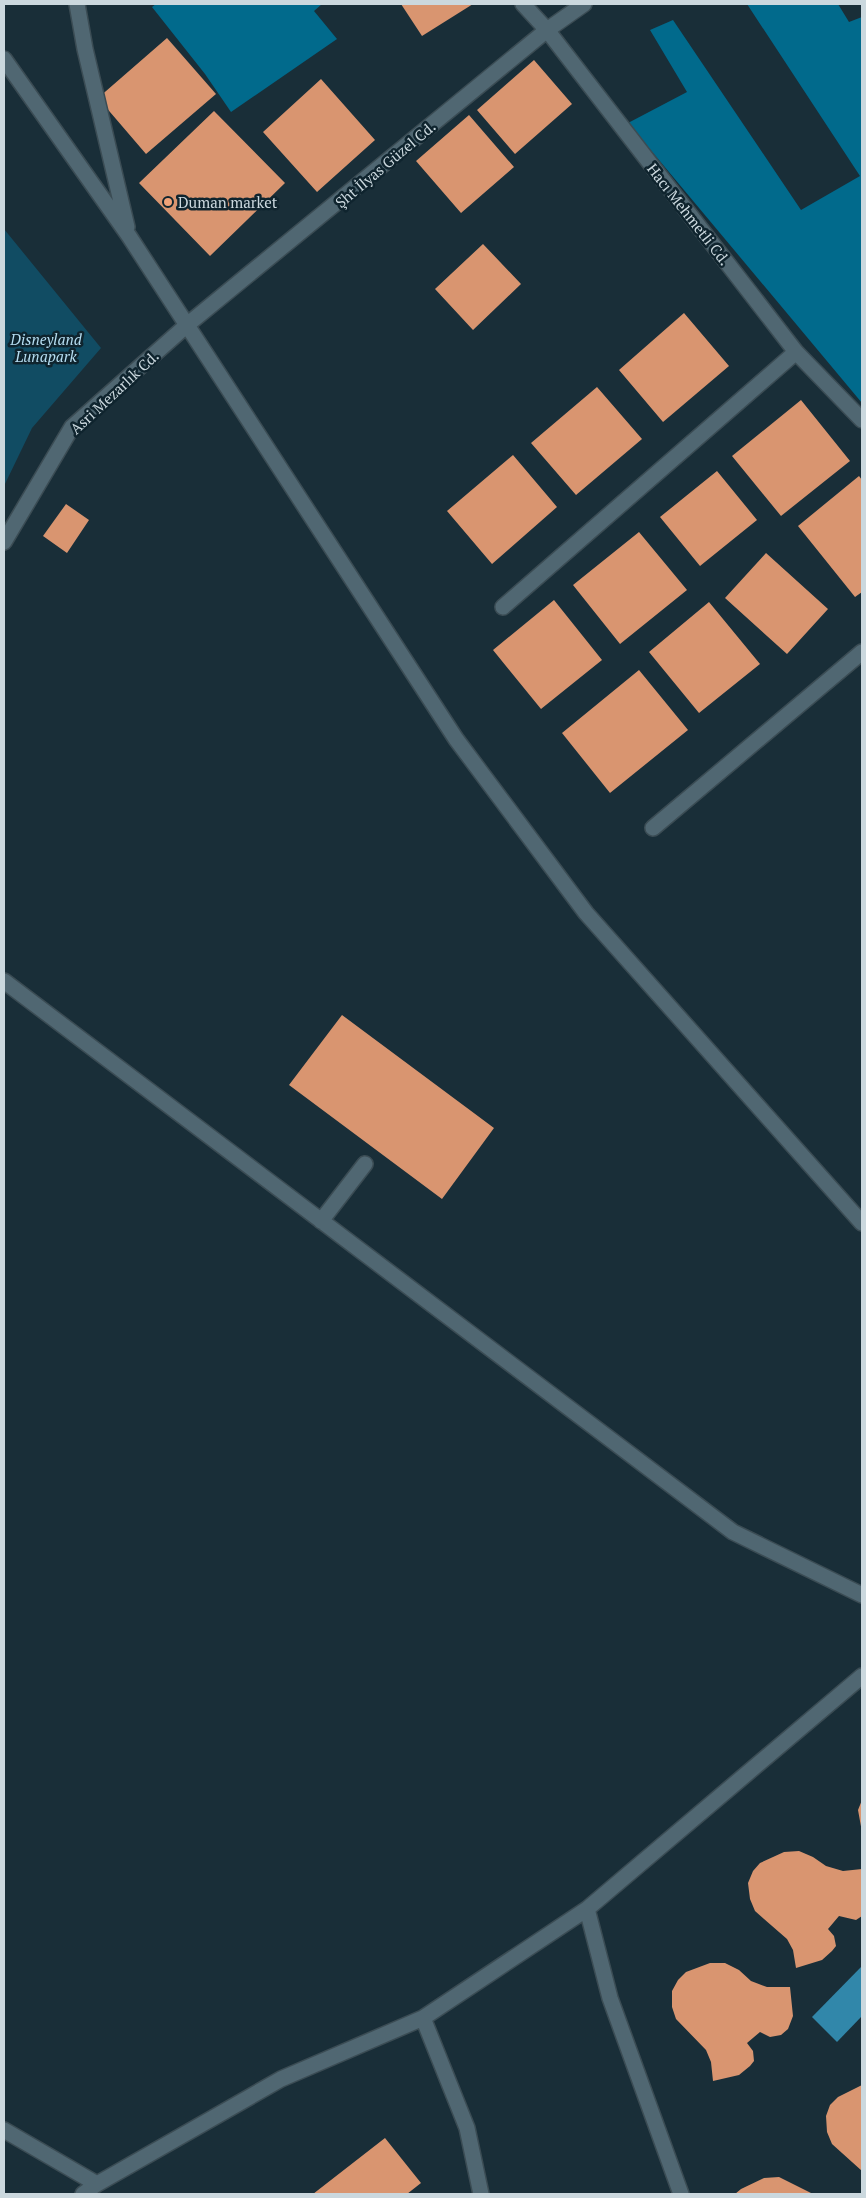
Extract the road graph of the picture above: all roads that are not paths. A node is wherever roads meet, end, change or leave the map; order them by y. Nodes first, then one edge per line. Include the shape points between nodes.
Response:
1 (77, 4) edge
2 (522, 4) edge
3 (584, 4) edge
4 (547, 30) junction
5 (4, 59) edge
6 (129, 236) junction
7 (187, 325) junction
8 (796, 352) junction
9 (862, 420) edge
10 (4, 542) edge
11 (503, 607) dead end
12 (862, 652) edge
13 (653, 828) dead end
14 (4, 982) edge
15 (365, 1164) dead end
16 (321, 1221) junction
17 (862, 1223) edge
18 (862, 1594) edge
19 (862, 1676) edge
20 (587, 1909) junction
21 (423, 2018) junction
22 (4, 2130) edge
23 (97, 2184) junction
24 (70, 2194) edge
25 (83, 2194) edge
26 (481, 2194) edge
27 (681, 2194) edge

1 - 6 street
2 - 4 street, Hacı Mehmetli Cd.
3 - 4 street, Şht İlyas Güzel Cd.
4 - 7 street, Şht İlyas Güzel Cd.
4 - 8 street, Hacı Mehmetli Cd.
5 - 6 street
6 - 7 street
7 - 10 street, Asri Mezarlık Cd. via 72,427
7 - 17 street via 456,739 586,913
8 - 9 street, Hacı Mehmetli Cd.
8 - 11 street
12 - 13 street
14 - 16 street
15 - 16 street
16 - 18 street via 733,1532
19 - 20 street
20 - 21 street
20 - 27 street via 610,1998
21 - 23 street via 281,2079
21 - 26 street via 468,2128
22 - 23 street
23 - 24 street
23 - 25 street

